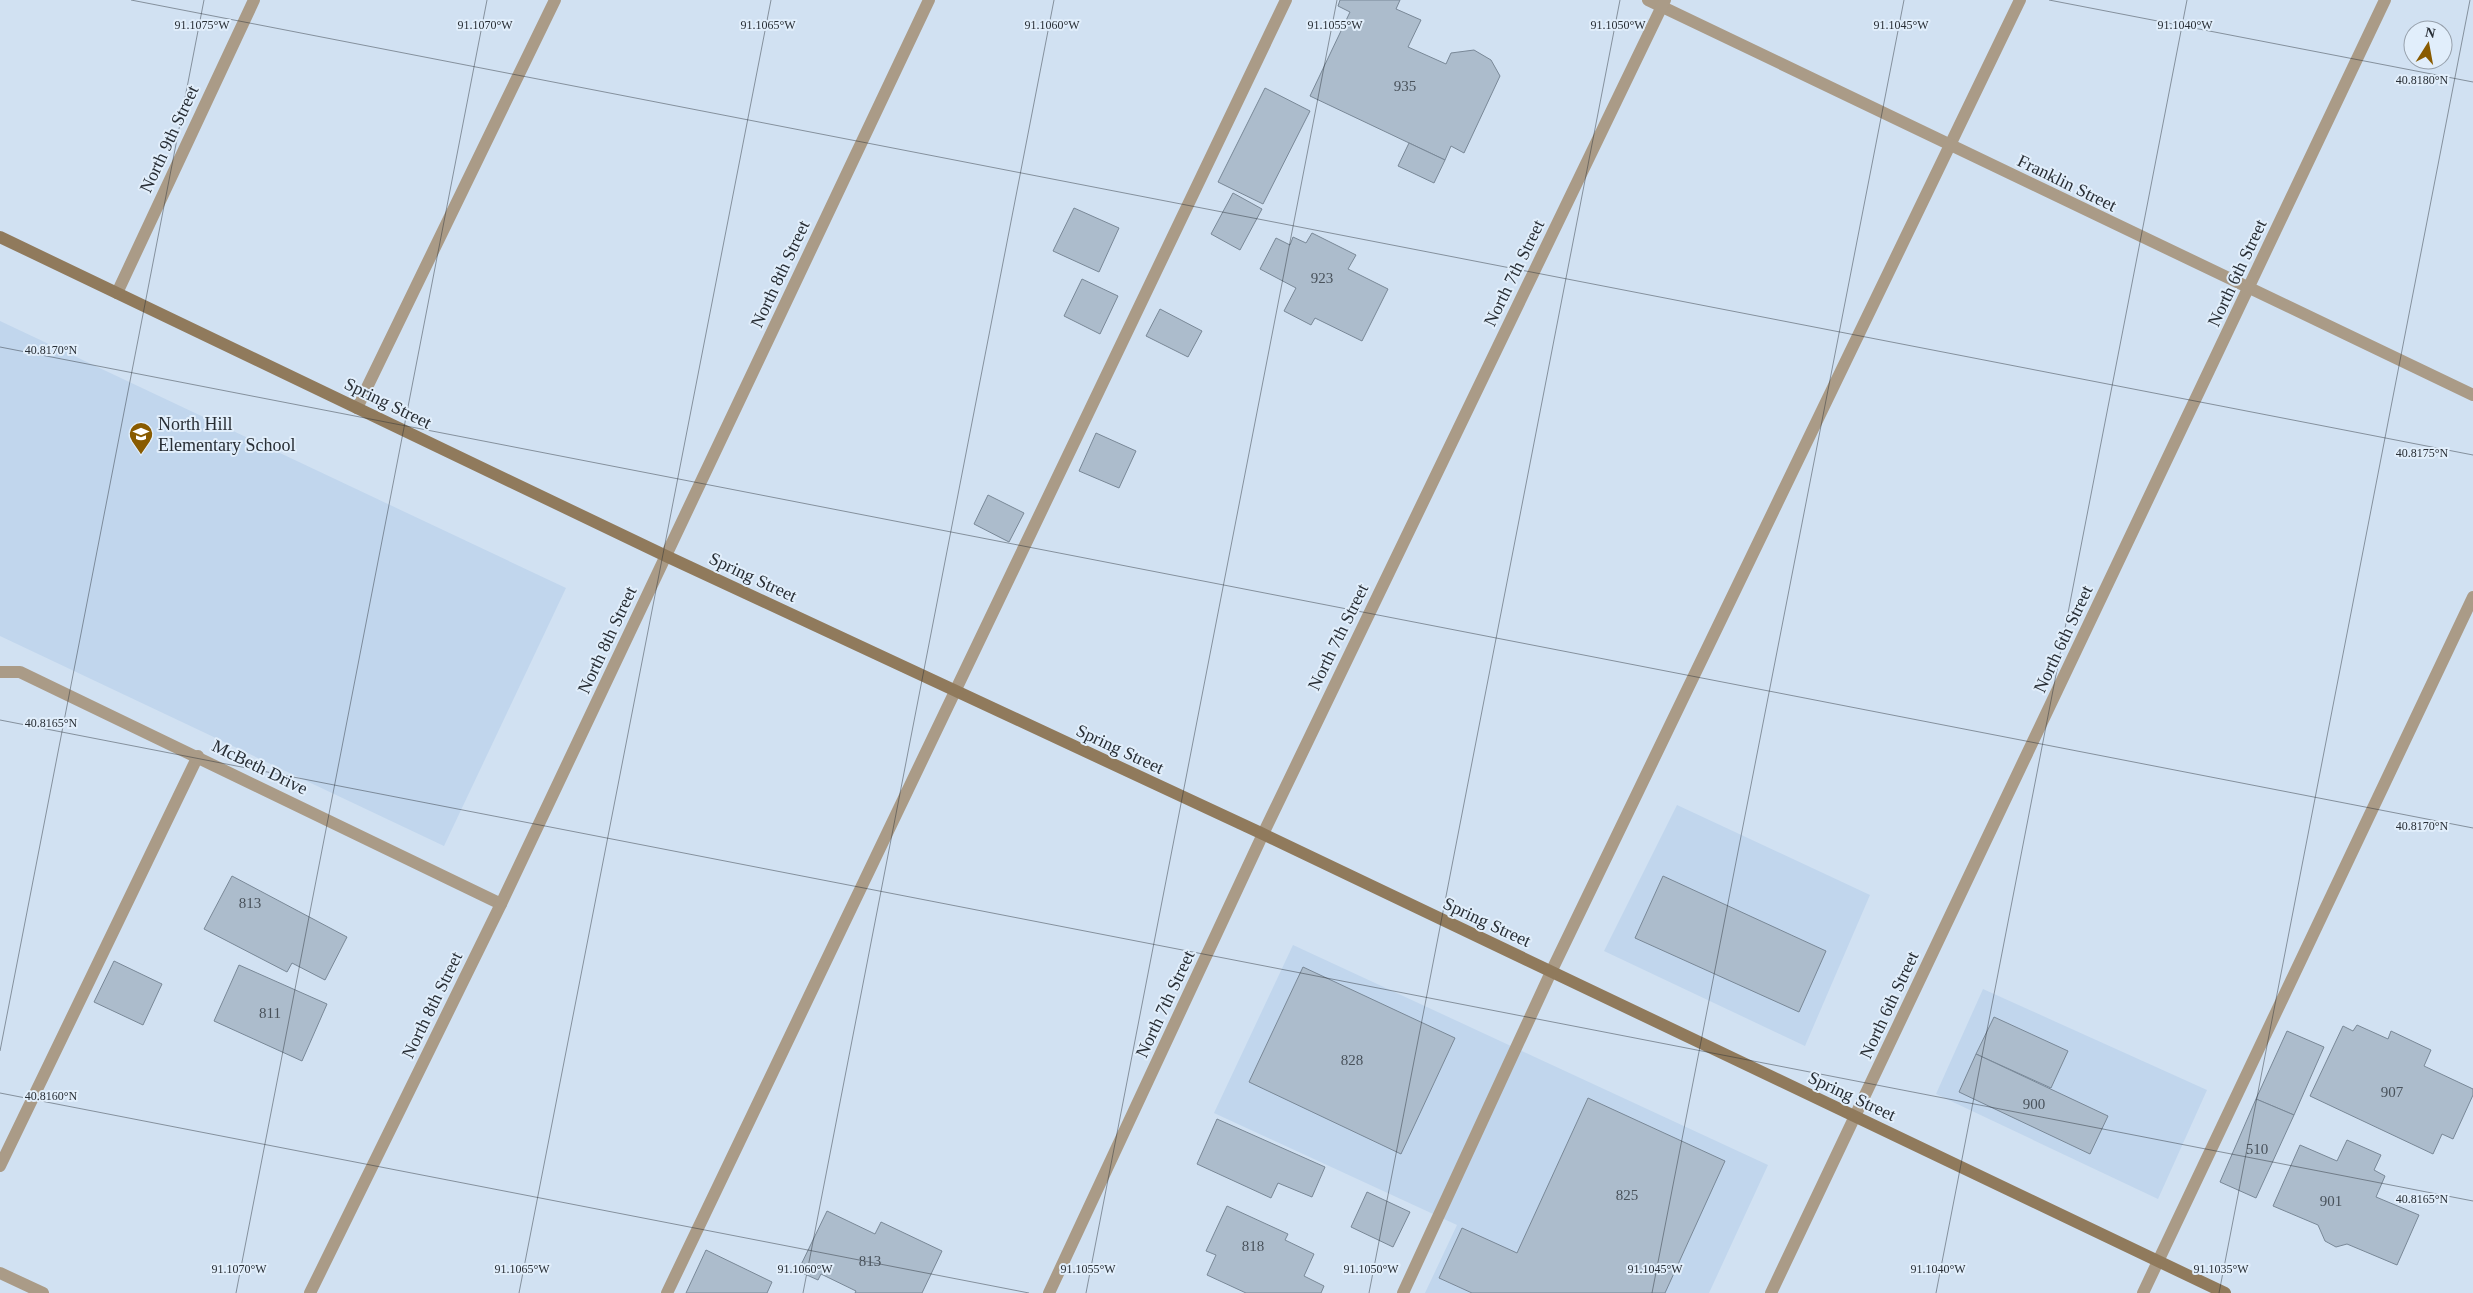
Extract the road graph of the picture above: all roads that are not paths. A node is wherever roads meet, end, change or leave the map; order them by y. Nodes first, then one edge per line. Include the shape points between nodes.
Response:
1 (254, 0) edge
2 (555, 0) edge
3 (929, 0) edge
4 (1286, 0) edge
5 (1648, 0) edge
6 (2020, 0) edge
7 (2385, 0) edge
8 (1663, 3) edge
9 (1951, 146) junction
10 (0, 237) edge
11 (2248, 289) junction
12 (117, 293) junction
13 (2473, 396) edge
14 (357, 408) junction
15 (666, 556) junction
16 (2473, 597) edge
17 (0, 672) edge
18 (956, 691) junction
19 (198, 756) junction
20 (1263, 834) junction
21 (501, 904) junction
22 (1551, 972) junction
23 (1855, 1117) junction
24 (0, 1166) edge
25 (2159, 1261) junction
26 (0, 1274) edge
27 (42, 1293) edge
28 (310, 1293) edge
29 (666, 1293) edge
30 (1049, 1293) edge
31 (1403, 1293) edge
32 (1771, 1293) edge
33 (2143, 1293) edge
34 (2226, 1293) edge

1 - 12 street, North 9th Street
2 - 14 street
3 - 15 street, North 8th Street
4 - 18 street
5 - 8 street, Franklin Street
6 - 9 street
7 - 11 street, North 6th Street
8 - 9 street, Franklin Street
8 - 20 street, North 7th Street
9 - 11 street, Franklin Street
9 - 22 street
10 - 12 main road, Spring Street
11 - 13 street, Franklin Street
11 - 23 street, North 6th Street
12 - 14 main road, Spring Street
14 - 15 main road, Spring Street
15 - 18 main road, Spring Street
15 - 21 street, North 8th Street
16 - 25 street
17 - 19 street, McBeth Drive via 20,672
18 - 20 main road, Spring Street
18 - 29 street
19 - 21 street, McBeth Drive
19 - 24 street
20 - 22 main road, Spring Street
20 - 30 street, North 7th Street
21 - 28 street, North 8th Street
22 - 23 main road, Spring Street
22 - 31 street
23 - 25 main road, Spring Street
23 - 32 street, North 6th Street
25 - 33 street
25 - 34 main road, Spring Street
26 - 27 street

